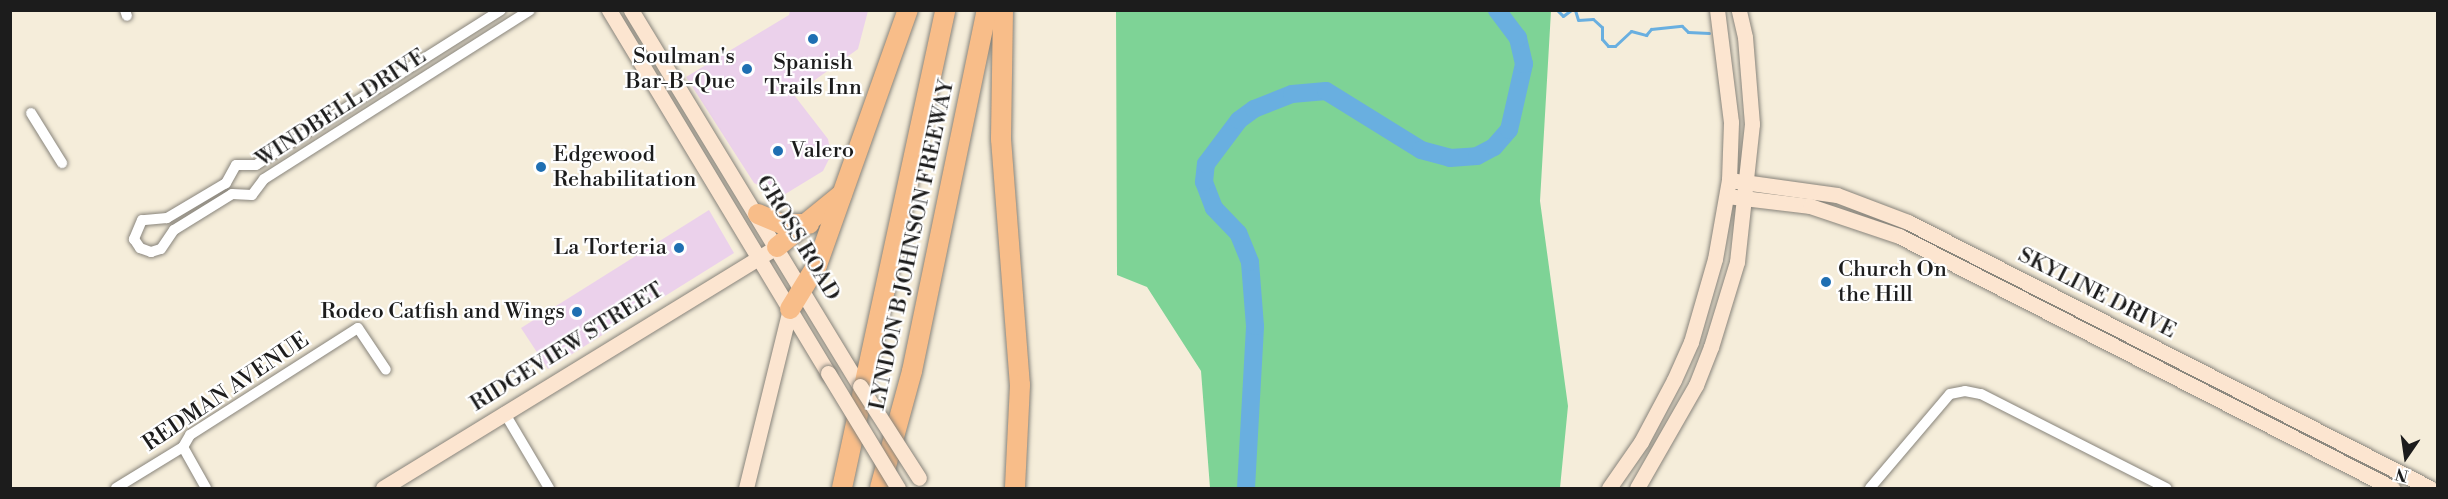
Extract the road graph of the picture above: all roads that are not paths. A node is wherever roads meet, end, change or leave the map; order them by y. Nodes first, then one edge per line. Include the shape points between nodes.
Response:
1 (501, 10) edge
2 (530, 10) edge
3 (609, 10) edge
4 (631, 10) edge
5 (908, 10) edge
6 (945, 10) edge
7 (987, 10) edge
8 (1003, 10) edge
9 (1717, 10) edge
10 (1739, 10) edge
11 (676, 84) junction
12 (658, 93) junction
13 (31, 113) dead end
14 (62, 163) dead end
15 (1729, 180) junction
16 (846, 190) junction
17 (1747, 190) junction
18 (1727, 196) junction
19 (758, 214) junction
20 (809, 224) junction
21 (777, 247) junction
22 (757, 258) junction
23 (804, 291) junction
24 (790, 309) junction
25 (2181, 362) junction
26 (386, 370) dead end
27 (2173, 377) junction
28 (504, 412) junction
29 (183, 447) junction
30 (922, 484) edge
31 (1872, 488) edge
32 (116, 489) edge
33 (206, 489) edge
34 (383, 489) edge
35 (549, 489) edge
36 (746, 489) edge
37 (842, 489) edge
38 (879, 489) edge
39 (898, 489) edge
40 (1015, 489) edge
41 (1609, 489) edge
42 (1636, 489) edge
43 (2166, 489) edge
44 (2392, 489) edge
45 (2430, 489) edge

1 - 2 street, WINDBELL DRIVE via 256,165 236,165 226,183 167,218 142,220 134,238 140,248 151,252 161,249 174,230 232,194 252,195 264,178
3 - 12 main road, GROSS ROAD
4 - 11 main road, GROSS ROAD
5 - 16 highway
6 - 37 highway, LYNDON B JOHNSON FREEWAY
7 - 38 highway, LYNDON B JOHNSON FREEWAY via 912,371
8 - 40 highway via 1000,129 1020,385
9 - 15 main road via 1728,91
10 - 17 main road via 1752,124
11 - 12 main road
11 - 19 main road, GROSS ROAD
12 - 22 main road, GROSS ROAD
13 - 14 street
15 - 17 main road, SKYLINE DRIVE
15 - 18 main road
16 - 20 highway
16 - 23 highway
17 - 18 main road, SKYLINE DRIVE
17 - 25 main road, SKYLINE DRIVE via 1837,195 1869,205
17 - 27 main road, SKYLINE DRIVE via 1878,228
17 - 42 main road via 1737,262 1712,347 1677,424
18 - 41 main road via 1715,259 1691,342 1656,418
19 - 20 highway via 782,224
19 - 21 main road, GROSS ROAD
20 - 21 highway
21 - 22 main road, RIDGEVIEW STREET
21 - 23 main road, GROSS ROAD
22 - 24 main road, GROSS ROAD
22 - 28 main road, RIDGEVIEW STREET
23 - 24 highway
23 - 30 main road, GROSS ROAD, bridge
24 - 36 main road
24 - 39 main road, GROSS ROAD, bridge
25 - 27 main road
25 - 45 main road, SKYLINE DRIVE
26 - 29 street, REDMAN AVENUE via 358,328 190,435
27 - 44 main road, SKYLINE DRIVE
28 - 34 main road, RIDGEVIEW STREET
28 - 35 street
29 - 32 street, REDMAN AVENUE
29 - 33 street
31 - 43 street via 1950,394 1965,391 1981,394

